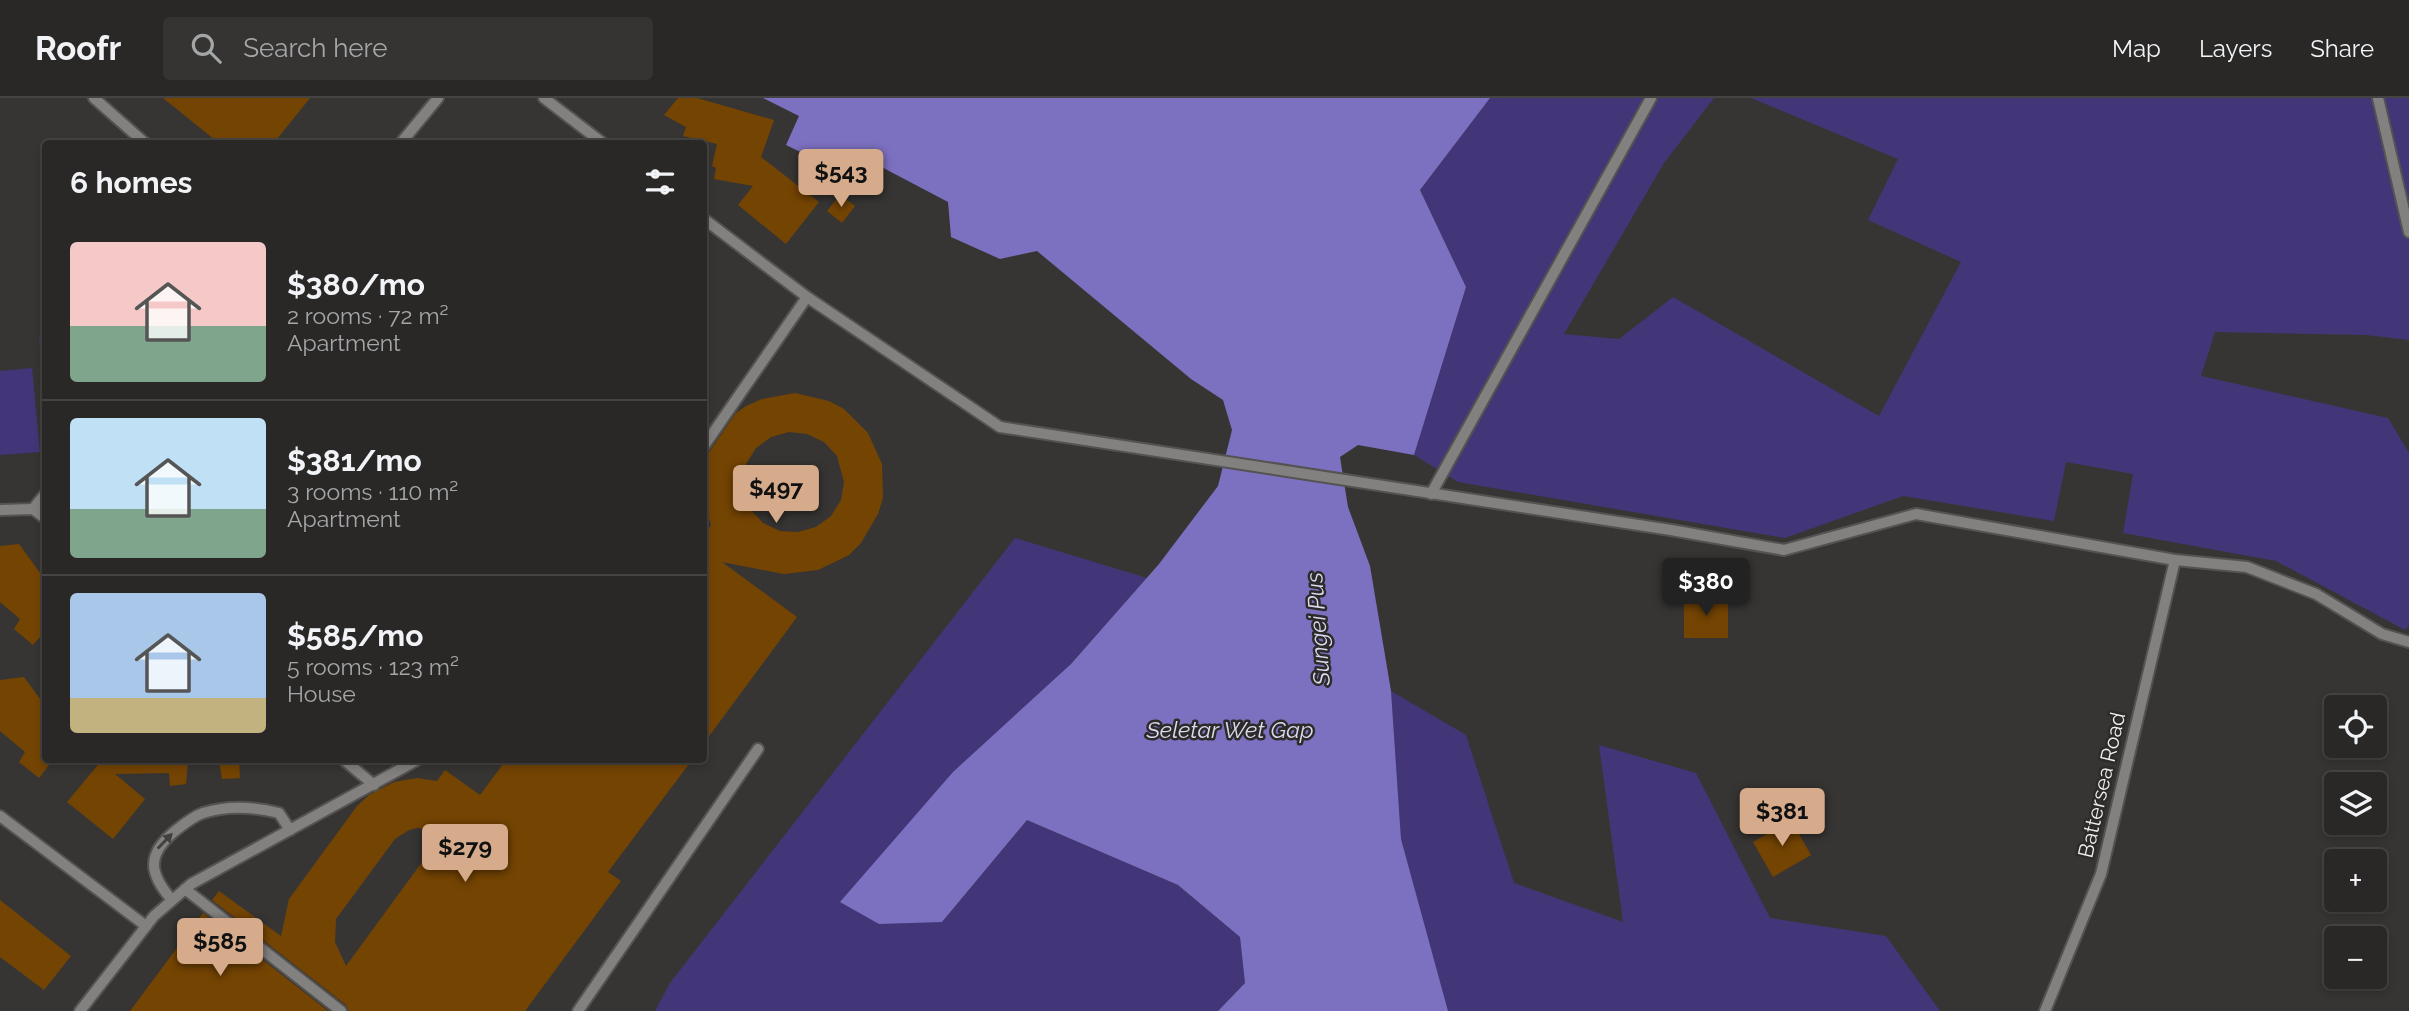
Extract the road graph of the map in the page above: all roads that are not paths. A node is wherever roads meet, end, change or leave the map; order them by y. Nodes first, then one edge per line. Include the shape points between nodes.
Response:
1 (94, 98) edge
2 (438, 98) edge
3 (544, 98) edge
4 (1651, 98) edge
5 (2378, 98) edge
6 (141, 140) edge
7 (403, 140) edge
8 (599, 140) edge
9 (707, 221) edge
10 (2409, 232) edge
11 (807, 297) junction
12 (707, 442) edge
13 (1431, 494) junction
14 (42, 499) edge
15 (33, 509) junction
16 (0, 510) edge
17 (42, 516) edge
18 (2175, 560) junction
19 (2409, 642) edge
20 (758, 749) dead end
21 (348, 763) edge
22 (412, 763) edge
23 (374, 785) junction
24 (0, 816) edge
25 (290, 830) junction
26 (185, 889) junction
27 (172, 900) junction
28 (146, 926) junction
29 (80, 1011) edge
30 (341, 1011) edge
31 (578, 1011) edge
32 (2045, 1011) edge

1 - 6 lane
2 - 7 lane
3 - 8 lane
4 - 13 lane
5 - 10 lane
9 - 11 lane
11 - 12 lane
11 - 13 lane via 1000,427
13 - 18 lane via 1784,551 1916,514
14 - 15 lane
15 - 16 lane
15 - 17 lane
18 - 19 lane via 2247,567 2316,594 2382,634
18 - 32 lane, Battersea Road via 2101,874
20 - 31 lane
21 - 23 lane
22 - 23 lane
23 - 25 lane
24 - 28 lane
25 - 26 lane
27 -> 25 lane via 157,879 155,852 192,818 206,812 259,808 279,813
26 - 27 lane
26 - 30 lane
27 - 28 lane
28 - 29 lane

